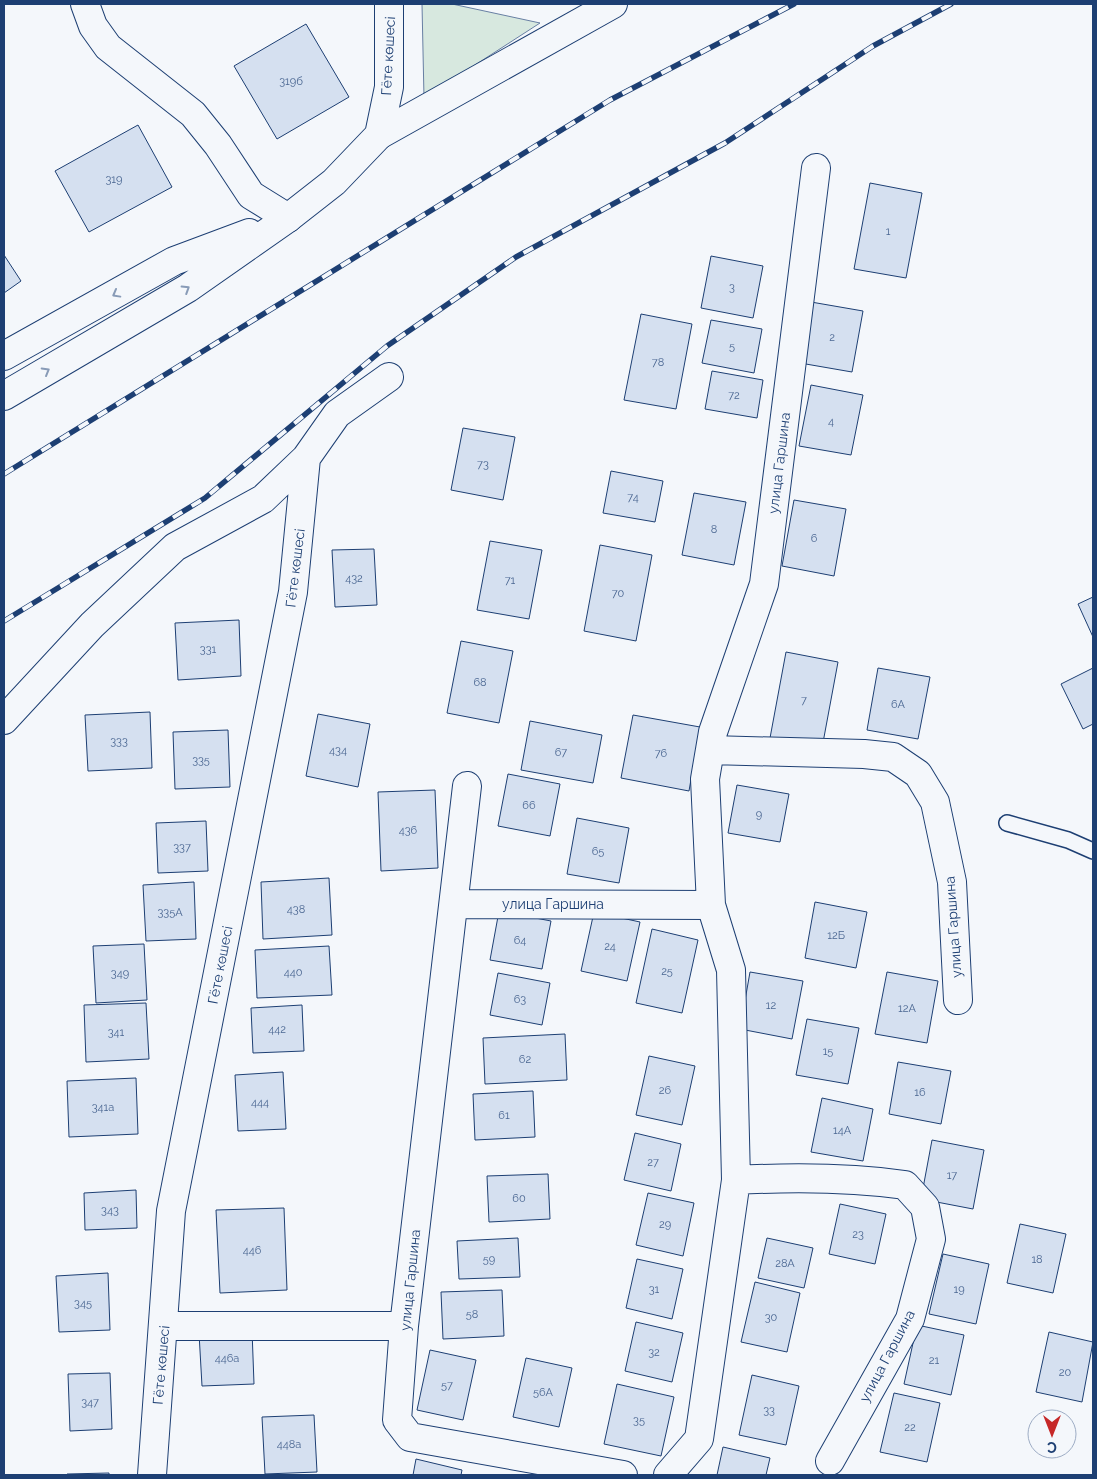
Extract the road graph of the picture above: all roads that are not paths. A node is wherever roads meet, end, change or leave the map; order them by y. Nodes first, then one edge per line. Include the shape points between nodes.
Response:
1 (85, 4) edge
2 (389, 4) edge
3 (613, 4) edge
4 (379, 135) junction
5 (816, 168) dead end
6 (288, 218) junction
7 (4, 356) edge
8 (389, 376) dead end
9 (4, 396) edge
10 (306, 458) junction
11 (4, 720) edge
12 (710, 750) junction
13 (467, 786) dead end
14 (1007, 823) dead end
15 (1093, 851) edge
16 (454, 904) junction
17 (711, 905) junction
18 (958, 1000) dead end
19 (736, 1180) junction
20 (164, 1326) junction
21 (404, 1326) junction
22 (830, 1460) dead end
23 (152, 1475) edge
24 (623, 1475) edge
25 (668, 1475) edge

1 - 6 street via 93,26 108,47 193,114 251,195
2 - 4 street, Гёте көшесі via 389,87
3 - 4 street
4 - 6 street via 334,182
5 - 12 street, улица Гаршина via 764,584
6 -> 7 street via 174,261
9 -> 6 street via 188,288
8 - 10 street via 336,414
10 - 11 street via 262,498 175,547 92,625
10 - 20 street, Гёте көшесі via 294,592 172,1211
12 - 17 street, улица Гаршина via 704,779
12 - 18 street, улица Гаршина via 893,757 918,774 936,802 952,882
13 - 16 street, улица Гаршина
14 - 15 lane via 1068,840
16 - 17 street, улица Гаршина
16 - 21 street, улица Гаршина
17 - 19 street, улица Гаршина via 731,970
19 - 22 street, улица Гаршина via 794,1176 872,1180 905,1185 925,1207 931,1239 910,1318
19 - 25 street, улица Гаршина via 699,1439
20 - 21 street
20 - 23 street, Гёте көшесі
21 - 24 street, улица Гаршина via 397,1420 410,1437

